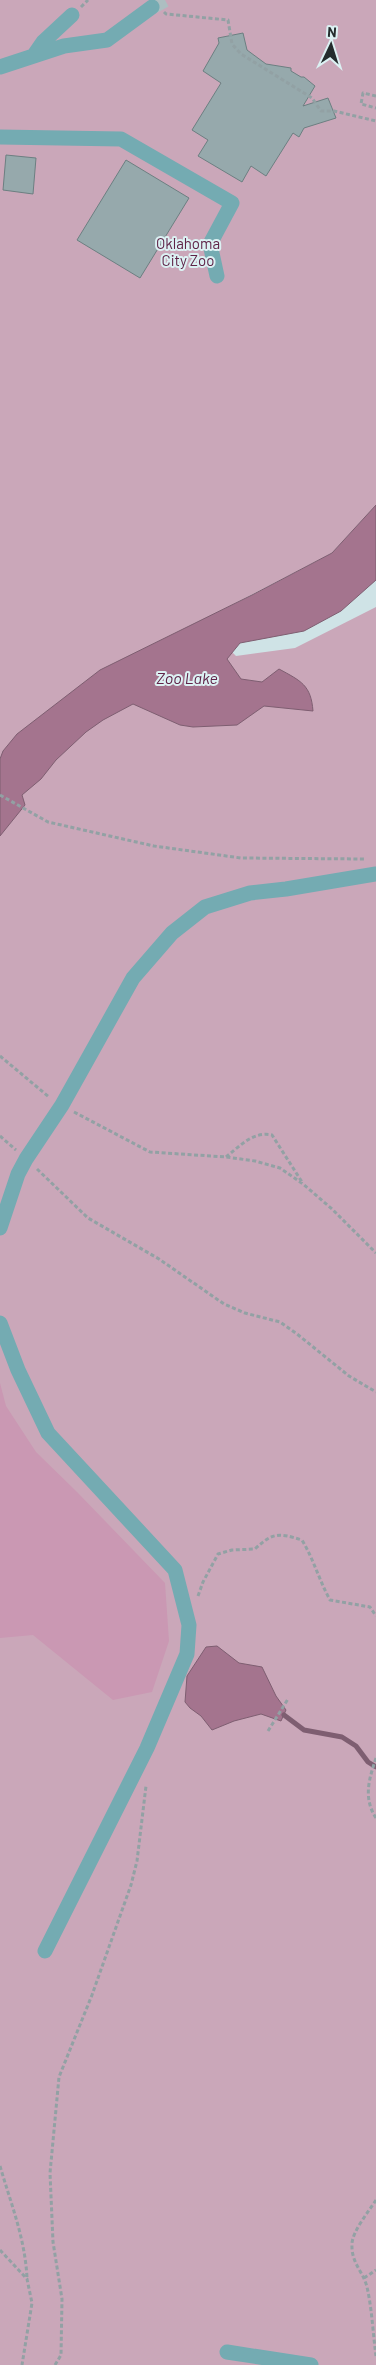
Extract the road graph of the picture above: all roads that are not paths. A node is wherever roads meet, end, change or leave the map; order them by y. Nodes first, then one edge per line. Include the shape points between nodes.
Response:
1 (159, 11) tunnel mouth
2 (72, 15) dead end
3 (34, 55) junction
4 (0, 67) edge
5 (0, 137) edge
6 (217, 276) dead end
7 (376, 874) edge
8 (0, 1228) edge
9 (0, 1323) edge
10 (45, 1951) dead end
11 (227, 2352) dead end
12 (311, 2365) edge

1 - 3 lane via 107,40 64,46
2 - 3 lane via 42,42
3 - 4 lane
5 - 6 lane via 121,139 232,203 210,244
7 - 8 lane via 250,893 205,907 172,933 133,978 62,1105 26,1159
9 - 10 lane via 48,1433 176,1570 189,1625 187,1654 147,1748
11 - 12 lane

